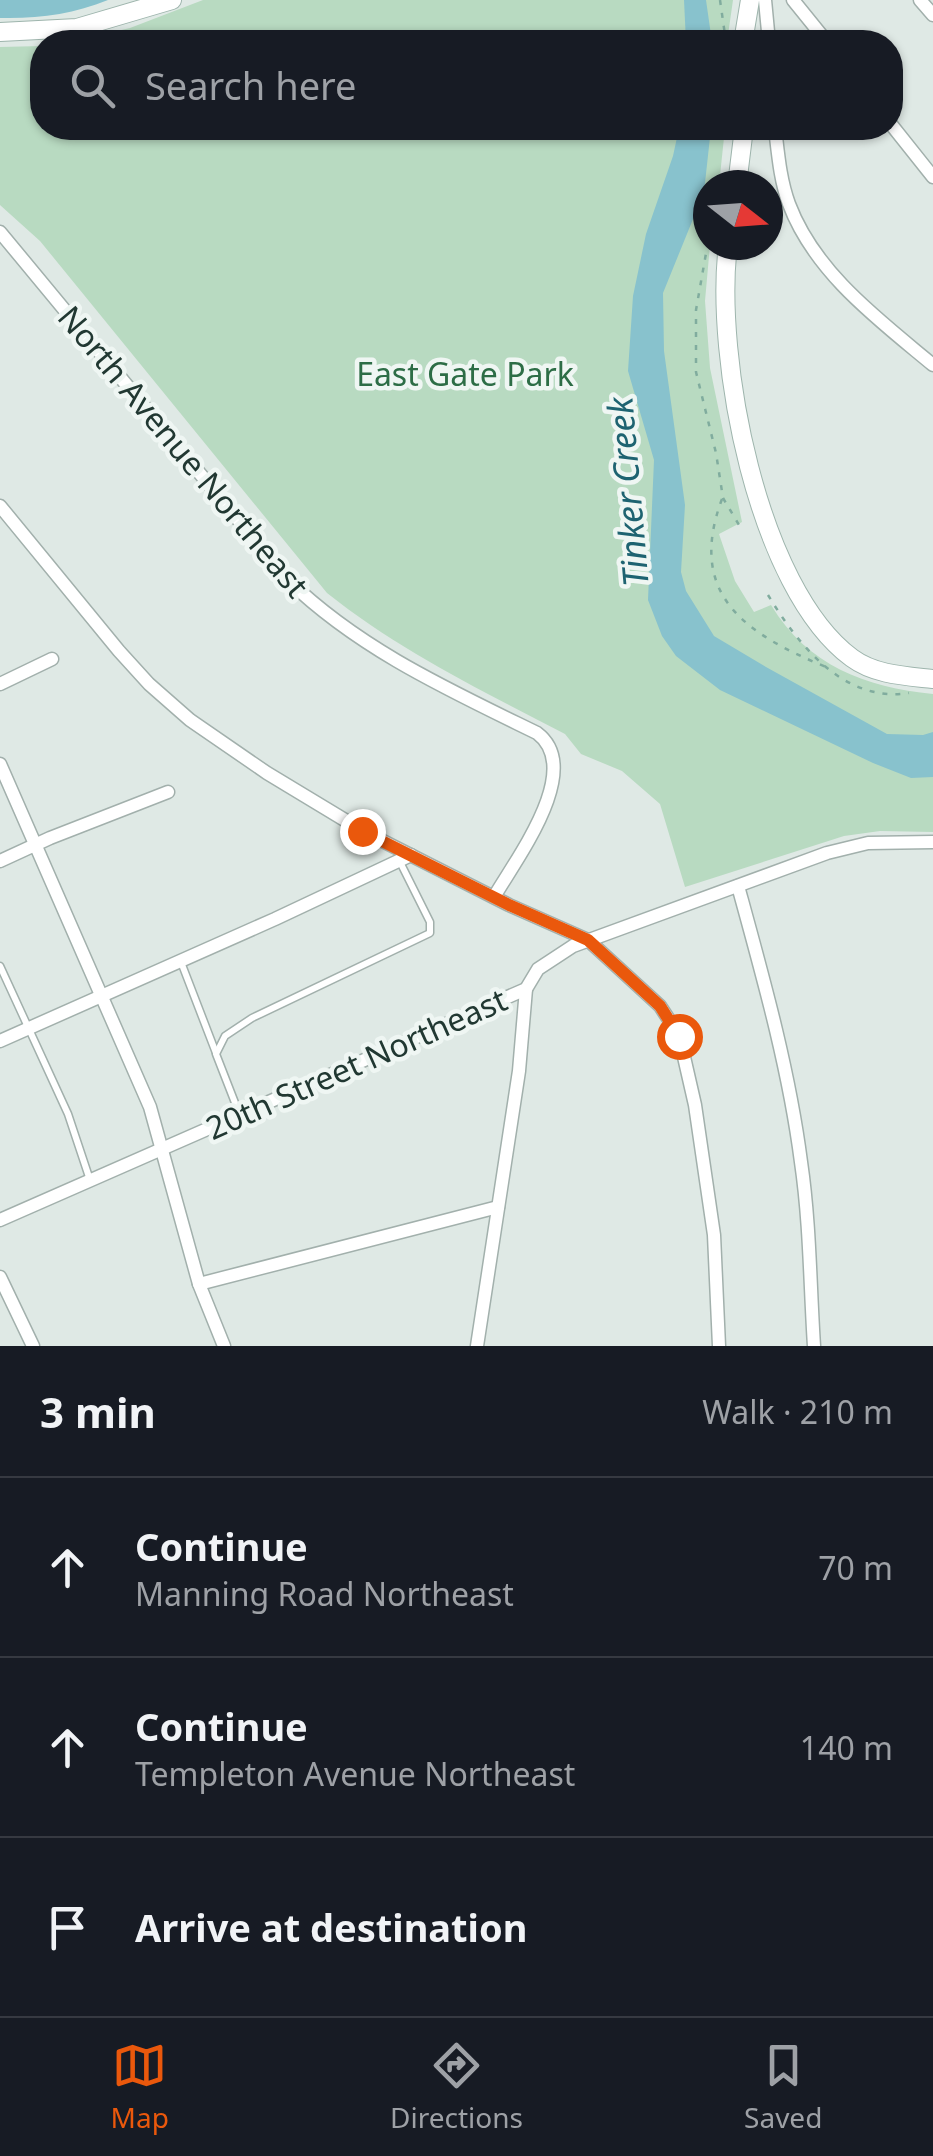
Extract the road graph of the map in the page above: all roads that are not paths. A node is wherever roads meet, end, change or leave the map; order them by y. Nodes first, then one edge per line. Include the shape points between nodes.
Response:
1 (172, 0) edge
2 (750, 0) edge
3 (765, 0) edge
4 (793, 0) edge
5 (920, 0) edge
6 (933, 15) edge
7 (30, 30) edge
8 (38, 30) edge
9 (745, 30) edge
10 (768, 30) edge
11 (817, 30) edge
12 (0, 32) edge
13 (903, 139) edge
14 (742, 140) edge
15 (777, 140) edge
16 (738, 170) edge
17 (933, 177) edge
18 (0, 232) edge
19 (727, 260) edge
20 (933, 366) edge
21 (0, 506) edge
22 (52, 659) dead end
23 (933, 679) edge
24 (0, 684) edge
25 (0, 764) edge
26 (168, 792) dead end
27 (933, 842) edge
28 (35, 845) junction
29 (405, 858) junction
30 (0, 861) edge
31 (738, 886) junction
32 (494, 897) junction
33 (588, 940) junction
34 (180, 961) junction
35 (0, 966) edge
36 (526, 989) junction
37 (104, 995) junction
38 (28, 1028) junction
39 (0, 1041) edge
40 (216, 1054) junction
41 (240, 1114) junction
42 (163, 1147) junction
43 (90, 1180) junction
44 (498, 1207) junction
45 (0, 1220) edge
46 (0, 1277) edge
47 (199, 1284) junction
48 (33, 1346) edge
49 (224, 1346) edge
50 (477, 1346) edge
51 (720, 1346) edge
52 (814, 1346) edge

1 - 8 street via 77,28
2 - 9 street
3 - 10 street
4 - 11 street
5 - 6 street
7 - 12 street
13 - 17 street
14 - 16 street
15 - 20 street via 789,205 818,255
18 - 32 street, North Avenue Northeast via 313,604 385,655 537,733 551,747 556,766 550,795
19 - 23 street via 724,296 736,400 777,552 805,602 855,660 881,672
21 - 29 street via 170,705
22 - 24 street
25 - 28 street
26 - 28 street
27 - 31 street, 20th Street Northeast via 847,847
28 - 30 street
28 - 37 street
29 - 32 street
29 - 34 street
29 - 40 lane via 430,922 427,937 252,1018 225,1036
31 - 33 street, 20th Street Northeast
31 - 52 street via 797,1130
32 - 33 street
33 - 36 street, 20th Street Northeast via 538,969
33 - 51 street via 660,1006 679,1036 714,1235
34 - 37 street
34 - 40 lane
35 - 38 lane
36 - 41 street, 20th Street Northeast
36 - 44 street
37 - 38 street
37 - 42 street
38 - 39 street
38 - 43 lane
40 - 41 lane
41 - 42 street, 20th Street Northeast
42 - 43 street, 20th Street Northeast
42 - 47 street
43 - 45 street, 20th Street Northeast
44 - 47 street
44 - 50 street
46 - 48 street
47 - 49 street

